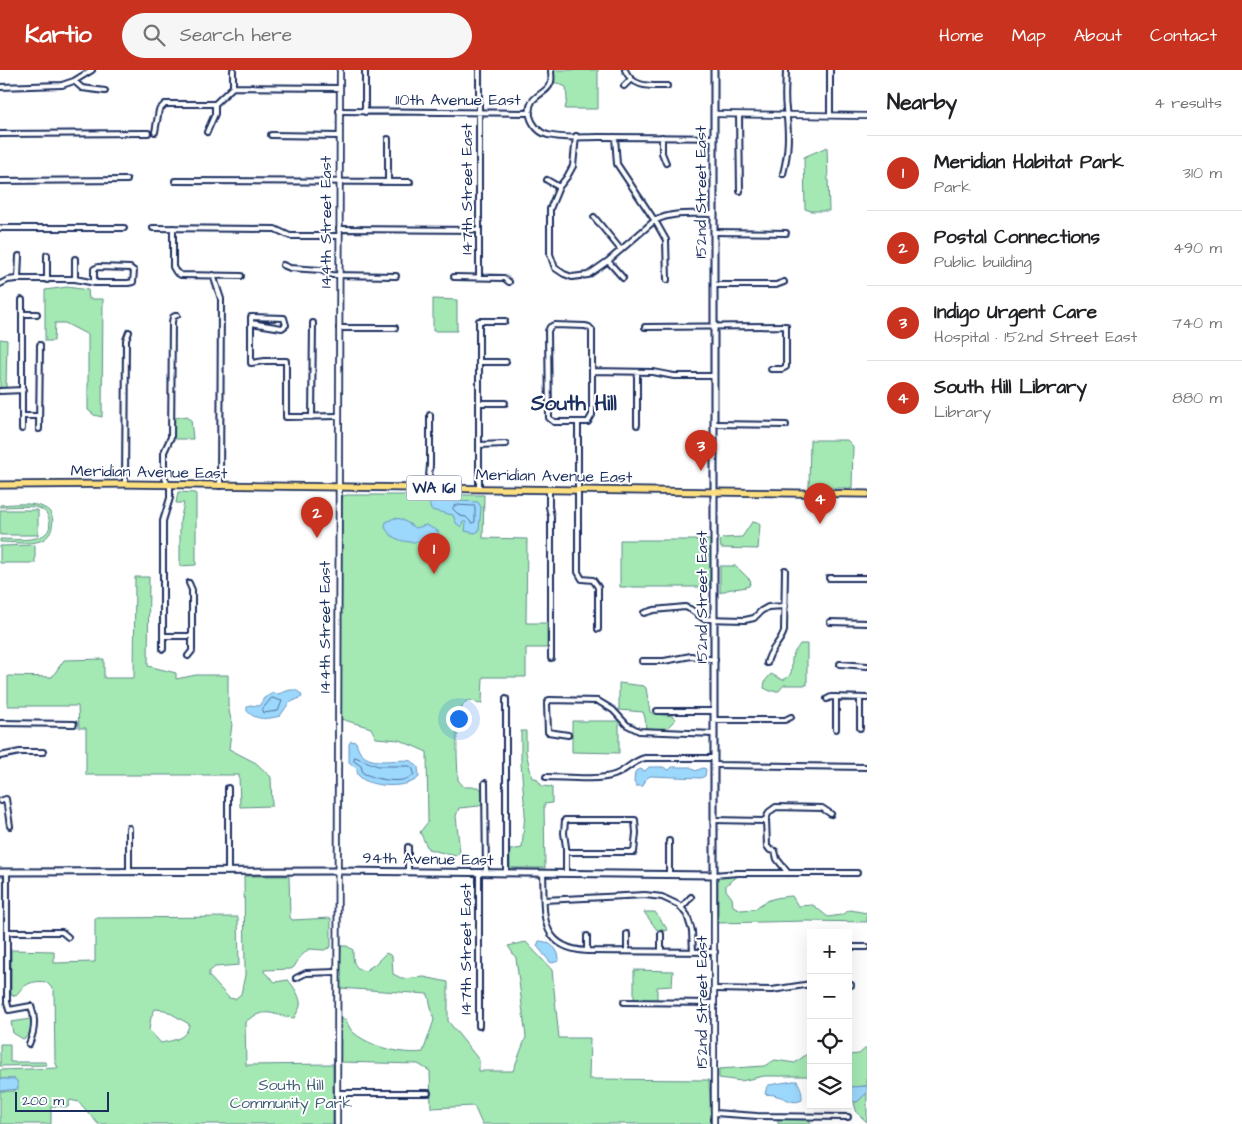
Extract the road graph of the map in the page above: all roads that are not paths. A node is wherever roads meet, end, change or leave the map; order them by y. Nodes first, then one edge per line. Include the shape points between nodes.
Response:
1 (92, 70) edge
2 (233, 70) edge
3 (340, 70) edge
4 (365, 70) edge
5 (479, 70) edge
6 (551, 70) edge
7 (625, 70) edge
8 (714, 70) edge
9 (786, 70) edge
10 (830, 70) edge
11 (630, 79) junction
12 (74, 81) junction
13 (624, 86) dead end
14 (667, 86) dead end
15 (0, 87) edge
16 (233, 87) junction
17 (340, 88) junction
18 (105, 91) dead end
19 (215, 104) junction
20 (339, 111) junction
21 (365, 112) junction
22 (479, 113) junction
23 (530, 113) junction
24 (714, 114) junction
25 (788, 114) junction
26 (739, 115) junction
27 (830, 115) junction
28 (867, 116) edge
29 (154, 132) dead end
30 (207, 132) dead end
31 (148, 133) dead end
32 (0, 134) edge
33 (271, 135) dead end
34 (339, 136) junction
35 (576, 136) junction
36 (615, 137) junction
37 (662, 137) junction
38 (714, 138) junction
39 (388, 139) dead end
40 (666, 163) dead end
41 (783, 174) dead end
42 (126, 180) dead end
43 (547, 180) dead end
44 (0, 181) edge
45 (176, 181) dead end
46 (339, 182) junction
47 (388, 182) junction
48 (410, 182) dead end
49 (559, 187) junction
50 (740, 190) dead end
51 (714, 214) junction
52 (594, 217) dead end
53 (654, 221) junction
54 (0, 228) edge
55 (124, 228) dead end
56 (153, 228) dead end
57 (172, 228) junction
58 (339, 229) junction
59 (479, 230) junction
60 (714, 232) junction
61 (786, 233) dead end
62 (339, 236) junction
63 (621, 250) junction
64 (47, 255) dead end
65 (19, 256) dead end
66 (76, 259) dead end
67 (608, 261) junction
68 (283, 265) dead end
69 (213, 275) junction
70 (339, 275) junction
71 (241, 276) dead end
72 (396, 276) dead end
73 (454, 277) dead end
74 (480, 277) junction
75 (623, 278) dead end
76 (18, 279) junction
77 (76, 279) junction
78 (47, 280) junction
79 (667, 280) dead end
80 (509, 282) dead end
81 (784, 282) dead end
82 (95, 283) junction
83 (0, 284) edge
84 (714, 285) junction
85 (22, 300) dead end
86 (22, 314) junction
87 (38, 314) dead end
88 (177, 315) dead end
89 (505, 321) dead end
90 (251, 323) junction
91 (313, 323) dead end
92 (714, 325) junction
93 (645, 327) dead end
94 (338, 328) junction
95 (395, 328) dead end
96 (129, 332) dead end
97 (40, 345) dead end
98 (479, 362) junction
99 (506, 362) dead end
100 (771, 369) dead end
101 (592, 371) junction
102 (637, 372) junction
103 (714, 376) junction
104 (0, 390) edge
105 (23, 390) junction
106 (479, 403) junction
107 (506, 403) dead end
108 (430, 415) dead end
109 (22, 416) junction
110 (39, 416) junction
111 (312, 416) junction
112 (338, 416) junction
113 (578, 422) junction
114 (714, 424) junction
115 (637, 425) dead end
116 (786, 425) dead end
117 (39, 428) dead end
118 (22, 429) dead end
119 (506, 444) dead end
120 (479, 445) junction
121 (164, 476) junction
122 (125, 484) junction
123 (0, 485) edge
124 (160, 485) junction
125 (169, 485) junction
126 (220, 486) junction
127 (338, 487) junction
128 (428, 488) junction
129 (480, 489) junction
130 (549, 490) junction
131 (578, 490) junction
132 (714, 492) junction
133 (867, 494) edge
134 (785, 570) dead end
135 (830, 578) dead end
136 (867, 578) edge
137 (189, 583) dead end
138 (785, 606) junction
139 (644, 613) dead end
140 (715, 620) junction
141 (830, 622) dead end
142 (867, 623) edge
143 (598, 629) dead end
144 (163, 636) junction
145 (192, 636) junction
146 (163, 649) dead end
147 (188, 656) dead end
148 (551, 658) dead end
149 (715, 660) junction
150 (642, 661) dead end
151 (768, 663) dead end
152 (840, 664) dead end
153 (867, 666) edge
154 (836, 698) junction
155 (860, 698) junction
156 (867, 698) edge
157 (506, 699) dead end
158 (827, 699) dead end
159 (657, 711) dead end
160 (714, 711) junction
161 (791, 717) dead end
162 (714, 720) junction
163 (0, 723) edge
164 (74, 724) dead end
165 (860, 728) dead end
166 (836, 729) dead end
167 (568, 734) dead end
168 (714, 734) junction
169 (43, 752) dead end
170 (0, 756) edge
171 (714, 758) junction
172 (714, 765) junction
173 (867, 767) edge
174 (546, 777) dead end
175 (485, 783) dead end
176 (228, 788) dead end
177 (0, 800) edge
178 (830, 814) dead end
179 (714, 820) junction
180 (766, 820) junction
181 (10, 826) dead end
182 (128, 828) dead end
183 (669, 841) dead end
184 (408, 847) dead end
185 (566, 852) junction
186 (228, 871) junction
187 (337, 871) junction
188 (0, 872) edge
189 (7, 872) junction
190 (129, 872) junction
191 (408, 872) junction
192 (479, 872) junction
193 (486, 872) junction
194 (506, 873) junction
195 (543, 873) junction
196 (566, 873) junction
197 (788, 873) junction
198 (856, 873) dead end
199 (669, 874) junction
200 (714, 875) junction
201 (691, 897) dead end
202 (544, 900) junction
203 (682, 907) junction
204 (7, 932) junction
205 (627, 934) dead end
206 (661, 934) dead end
207 (587, 936) dead end
208 (68, 937) dead end
209 (852, 947) edge
210 (867, 947) edge
211 (586, 951) junction
212 (627, 951) junction
213 (661, 951) junction
214 (693, 952) junction
215 (714, 952) junction
216 (337, 972) junction
217 (296, 978) dead end
218 (807, 981) edge
219 (804, 983) junction
220 (807, 983) edge
221 (714, 989) junction
222 (624, 1002) dead end
223 (714, 1003) junction
224 (479, 1026) dead end
225 (29, 1044) dead end
226 (337, 1093) junction
227 (428, 1093) dead end
228 (714, 1113) junction
229 (848, 1117) dead end
230 (337, 1124) edge
231 (714, 1124) edge

1 - 12 street
2 - 16 street
3 - 17 street, 144th Street East
4 - 21 street
5 - 22 street, 147th Street East
6 - 23 street via 550,83 532,101
7 - 11 street
8 - 24 main road, 152nd Street East
9 - 25 street
10 - 27 street
11 - 13 street
11 - 14 street via 643,86
12 - 15 street via 62,85
12 - 18 street via 82,88
16 - 17 street
16 - 19 street
17 - 20 street, 144th Street East
19 - 29 street via 161,106
19 - 30 street via 215,114
20 - 21 street, 110th Avenue East
20 - 34 street, 144th Street East
21 - 22 street, 110th Avenue East
22 - 23 street, 110th Avenue East
22 - 59 street, 147th Street East
23 - 35 street, 110th Avenue East via 534,125 544,134
24 - 26 street
24 - 38 main road, 152nd Street East
25 - 26 street
25 - 27 street
25 - 41 street via 788,151
26 - 50 street
27 - 28 street
31 - 32 street
33 - 34 street
34 - 46 street, 144th Street East
35 - 36 street, 110th Avenue East
35 - 49 street via 573,166
36 - 37 street, 110th Avenue East
36 - 53 street via 617,164
37 - 38 street, 110th Avenue East
37 - 40 street
38 - 51 main road, 152nd Street East
39 - 47 street
42 - 44 street
43 - 49 street
45 - 46 street
46 - 47 street
46 - 58 street, 144th Street East
47 - 48 street
49 - 67 street via 550,209 550,254 557,269 572,277 584,277
51 - 53 street via 672,215
51 - 60 main road, 152nd Street East
52 - 63 street
53 - 63 street
53 - 79 street via 666,240
54 - 55 street
56 - 57 street
57 - 62 street via 275,229 292,236
57 - 69 street via 176,272 181,275
58 - 59 street
58 - 62 street, 144th Street East
59 - 74 street, 147th Street East
60 - 61 street
60 - 84 main road, 152nd Street East
62 - 70 street, 144th Street East
63 - 67 street
64 - 78 street
65 - 76 street
66 - 77 street
67 - 75 street
68 - 70 street
69 - 71 street
69 - 126 street via 221,299
70 - 72 street
70 - 94 street, 144th Street East
73 - 74 street
74 - 80 street via 504,278
76 - 78 street
76 - 83 street
77 - 78 street
77 - 82 street
81 - 84 street via 776,285
82 - 82 street via 131,283 134,271 130,268 98,267 94,269
84 - 92 main road, 152nd Street East
85 - 86 street
86 - 87 street
86 - 105 street
88 - 121 street via 172,322 171,437 164,452
89 - 98 street via 479,321
90 - 90 street via 251,318 284,318 286,325 282,328
90 - 111 street via 251,363 286,361 286,417
91 - 111 street
92 - 93 street
92 - 100 street via 787,327 786,366
92 - 103 main road, 152nd Street East
94 - 95 street
94 - 112 street, 144th Street East
96 - 122 street via 126,340
97 - 110 street
98 - 99 street
98 - 106 street
101 - 102 street
101 - 113 street via 591,420
101 - 113 street via 590,328 550,327 548,416 554,422
102 - 103 street
102 - 115 street
103 - 114 main road, 152nd Street East
104 - 105 street
105 - 109 street
106 - 107 street
106 - 120 street
108 - 128 street
109 - 110 street
109 - 118 street
110 - 117 street
111 - 112 street
112 - 127 street, 144th Street East
113 - 131 street
114 - 116 street
114 - 132 main road, 152nd Street East
119 - 120 street
120 - 129 street
121 - 124 street
121 - 125 street
122 - 123 main road, Meridian Avenue East / WA 161
122 - 124 main road, Meridian Avenue East / WA 161
124 - 125 main road, Meridian Avenue East / WA 161
125 - 126 main road, Meridian Avenue East / WA 161
125 - 144 street via 170,498 163,521
126 - 127 main road, Meridian Avenue East / WA 161
127 - 128 main road, Meridian Avenue East / WA 161
127 - 187 street, 144th Street East
128 - 129 main road, Meridian Avenue East / WA 161
129 - 130 main road, Meridian Avenue East / WA 161
130 - 131 main road, Meridian Avenue East / WA 161
130 - 148 street
131 - 132 main road, Meridian Avenue East / WA 161
131 - 143 street via 578,572 582,579 592,580 598,586
132 - 133 main road, Meridian Avenue East / WA 161
132 - 140 main road, 152nd Street East
134 - 138 street
135 - 136 street
137 - 145 street via 192,590
138 - 140 street via 766,607 748,620
138 - 151 street via 784,633 771,650
139 - 140 street via 688,608 704,619
140 - 149 main road, 152nd Street East
141 - 142 street
144 - 145 street
144 - 146 street
145 - 147 street via 192,651
149 - 150 street via 691,656 668,661
149 - 160 main road, 152nd Street East
152 - 153 street
154 - 155 street
154 - 158 street
154 - 166 street
155 - 156 street
155 - 165 street
157 - 194 street
159 - 160 street
160 - 162 main road, 152nd Street East
161 - 162 street via 785,720
162 - 168 main road, 152nd Street East
163 - 164 street
167 - 168 street via 548,732 549,700 598,701 613,710 627,725 644,732
168 - 171 main road, 152nd Street East
169 - 170 street
171 - 172 main road, 152nd Street East
171 - 174 street via 645,758 606,777
172 - 173 street
172 - 179 main road, 152nd Street East
175 - 193 street, 147th Street East
176 - 186 street
177 - 181 street via 6,800
178 - 180 street via 822,808 776,807 768,812
179 - 180 street
179 - 200 main road, 152nd Street East
180 - 197 street via 767,846 775,851
182 - 190 street
183 - 199 street
184 - 191 street
185 - 185 street via 565,820 635,820 634,852
185 - 196 street
186 - 187 main road, 94th Avenue East
186 - 190 main road, 94th Avenue East
187 - 191 main road, 94th Avenue East
187 - 216 street, 144th Street East
188 - 189 main road, 94th Avenue East
189 - 190 main road, 94th Avenue East
189 - 204 street
191 - 192 main road, 94th Avenue East
192 - 193 main road, 94th Avenue East
192 - 224 street, 147th Street East
193 - 194 main road, 94th Avenue East
194 - 195 main road, 94th Avenue East
195 - 196 main road, 94th Avenue East
195 - 202 street
196 - 199 main road, 94th Avenue East
197 - 198 street, 94th Avenue East
197 - 200 street, 94th Avenue East
199 - 200 main road, 94th Avenue East
200 - 215 street, 152nd Street East
201 - 203 street
202 - 203 street via 645,895 672,900
202 - 211 street via 547,928 559,942
203 - 214 street via 692,927
204 - 208 street via 62,932
204 - 225 street via 7,1002 9,1010 30,1006 35,1023
205 - 212 street
206 - 213 street
207 - 211 street
209 - 210 street
211 - 212 street
212 - 213 street
213 - 214 street
214 - 215 street
215 - 221 street, 152nd Street East
216 - 217 street via 306,973
216 - 226 street, 144th Street East
218 - 219 street
219 - 220 street
219 - 221 street via 772,990
221 - 223 street, 152nd Street East
222 - 223 street
223 - 228 street, 152nd Street East
226 - 227 street
226 - 230 street, 144th Street East
228 - 229 street
228 - 231 street, 152nd Street East

